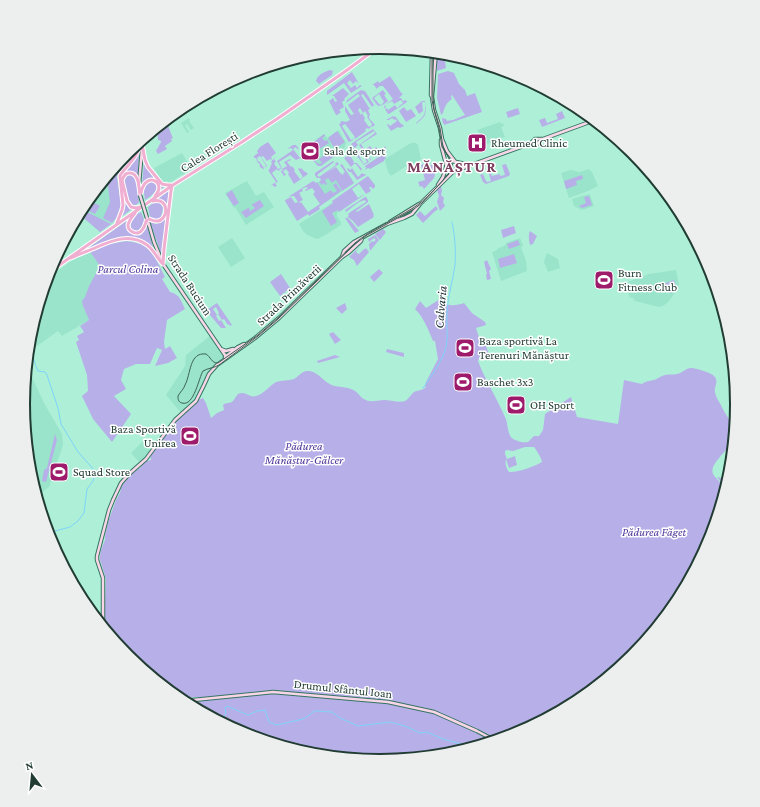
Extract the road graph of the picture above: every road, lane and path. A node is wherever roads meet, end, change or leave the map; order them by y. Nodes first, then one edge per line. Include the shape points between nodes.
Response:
1 (367, 55) edge
2 (432, 57) edge
3 (436, 58) edge
4 (432, 97) junction
5 (588, 122) edge
6 (442, 139) junction
7 (142, 147) edge
8 (142, 147) edge
9 (138, 151) edge
10 (455, 162) junction
11 (471, 165) junction
12 (446, 166) junction
13 (455, 171) junction
14 (173, 185) junction
15 (438, 187) junction
16 (140, 195) junction
17 (148, 203) junction
18 (144, 206) junction
19 (139, 209) junction
20 (147, 218) junction
21 (116, 225) junction
22 (66, 260) junction
23 (163, 264) junction
24 (59, 265) edge
25 (247, 344) junction
26 (219, 348) junction
27 (236, 348) junction
28 (225, 358) junction
29 (103, 618) edge
30 (194, 700) edge
31 (488, 737) edge

1 - 14 main road, Calea Florești via 242,142
2 - 4 main road
3 - 4 main road
4 - 6 main road
5 - 11 main road via 538,141 537,144 534,142
6 - 10 main road
6 - 12 main road
7 - 14 main road via 148,167 162,184
8 - 16 main road, Strada Bucium
9 - 21 main road via 120,176 123,205
10 - 11 main road
10 - 12 main road via 450,161
10 - 13 main road
11 - 13 main road
12 - 13 main road via 449,171
12 - 15 main road, Strada Primăverii
13 - 15 main road, Strada Primăverii
14 - 17 main road, Calea Florești
14 - 23 main road
15 - 25 main road, Strada Primăverii via 420,204 354,242 279,318
16 - 17 main road via 145,182 156,182 159,191
16 - 18 main road via 137,177 131,173 126,174 122,182 128,204 135,208
16 - 20 main road, Strada Bucium, bridge
17 - 18 main road, Calea Florești
17 - 20 main road via 161,201 166,210 160,221
18 - 19 main road, Calea Florești
19 - 20 main road via 129,223 131,231 141,231
19 - 21 main road, Calea Florești
20 - 23 main road, Strada Bucium
21 - 22 main road, Calea Florești
22 - 23 main road via 126,238 145,244
22 - 24 main road, Calea Florești
23 - 26 main road, Strada Bucium
25 - 27 main road, Strada Primăverii
25 - 28 main road, Strada Primăverii
26 - 27 main road via 226,351
26 - 28 main road, Strada Bucium
27 - 28 main road, Strada Primăverii
28 - 29 main road via 209,374 196,401 175,420 143,461 121,483 112,500 97,556 103,578
30 - 31 main road, Drumul Sfântul Ioan via 273,692 384,701 434,712

